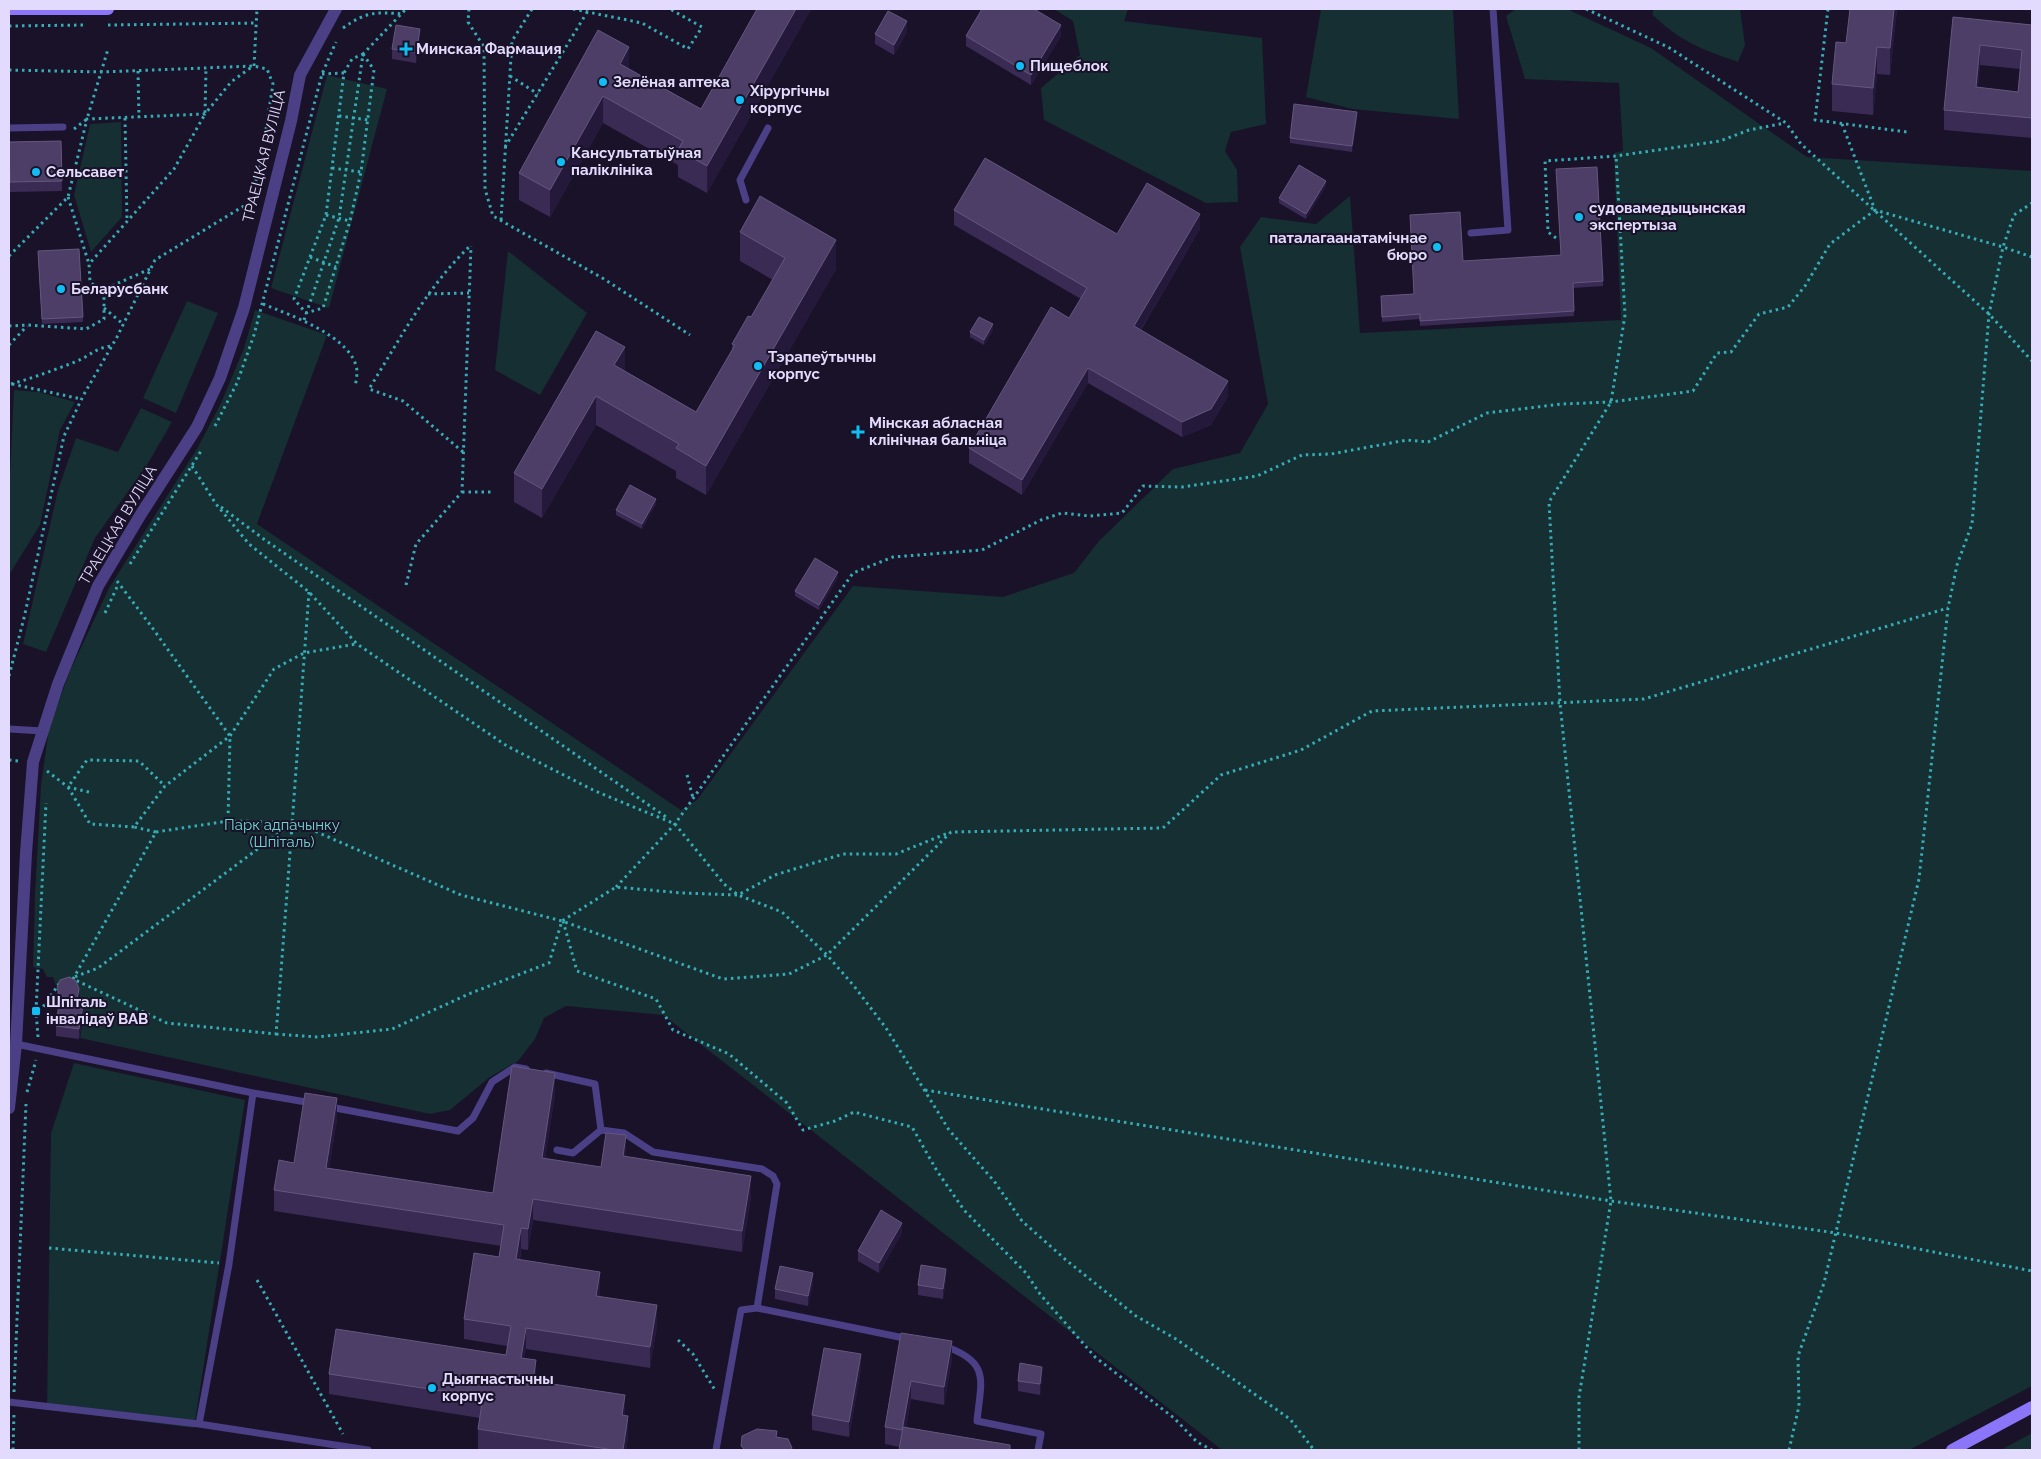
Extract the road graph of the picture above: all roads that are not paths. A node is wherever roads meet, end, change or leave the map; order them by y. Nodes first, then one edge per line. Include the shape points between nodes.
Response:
1 (108, 9) edge
2 (336, 9) edge
3 (1493, 9) edge
4 (9, 10) edge
5 (63, 127) dead end
6 (9, 128) edge
7 (768, 128) dead end
8 (746, 200) dead end
9 (1472, 233) dead end
10 (9, 729) edge
11 (43, 731) junction
12 (16, 1044) junction
13 (11, 1068) edge
14 (533, 1070) edge
15 (542, 1072) edge
16 (253, 1092) junction
17 (9, 1108) edge
18 (601, 1130) junction
19 (557, 1150) dead end
20 (757, 1308) junction
21 (918, 1341) edge
22 (937, 1345) edge
23 (11, 1402) edge
24 (2032, 1407) edge
25 (199, 1424) junction
26 (368, 1450) edge
27 (716, 1450) edge
28 (1038, 1450) edge
29 (1952, 1450) edge

1 - 4 main road
2 - 11 street, ТРАЕЦКАЯ ВУЛІЦА via 300,75 292,122 236,335 220,378 197,427 107,569 58,684
3 - 9 lane via 1508,230
5 - 6 lane
7 - 8 lane via 740,180
10 - 11 lane
11 - 12 street, ТРАЕЦКАЯ ВУЛІЦА via 33,762
12 - 13 street, ТРАЕЦКАЯ ВУЛІЦА
12 - 16 lane
13 - 17 street, ТРАЕЦКАЯ ВУЛІЦА
14 - 16 lane via 515,1066 492,1082 473,1118 458,1131
15 - 18 lane via 595,1084
16 - 25 lane via 229,1264
18 - 19 lane via 573,1153
18 - 20 lane via 624,1133 653,1152 762,1169 773,1176 777,1184
20 - 21 lane
20 - 27 lane via 741,1310
22 - 28 lane via 974,1361 982,1375 977,1421 1041,1434
23 - 25 lane
24 - 29 main road
25 - 26 lane

